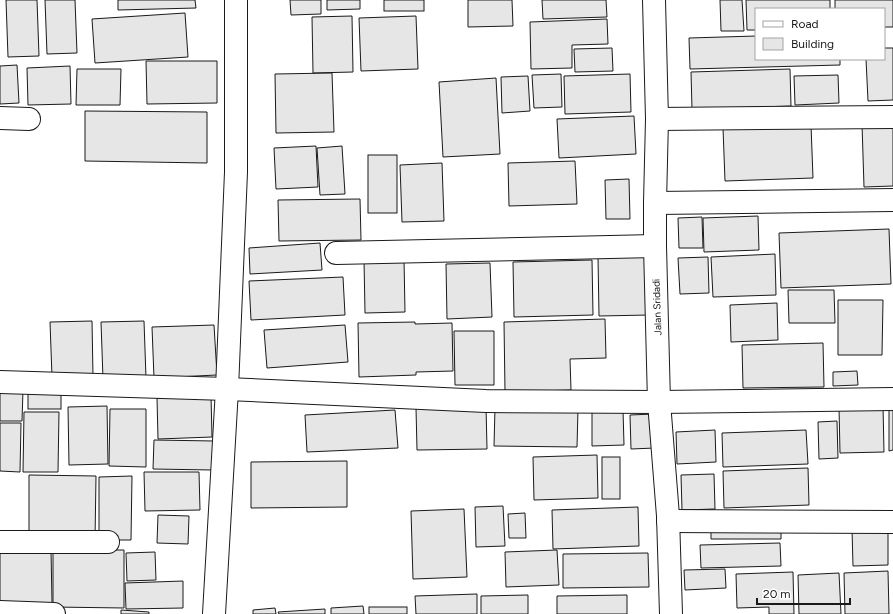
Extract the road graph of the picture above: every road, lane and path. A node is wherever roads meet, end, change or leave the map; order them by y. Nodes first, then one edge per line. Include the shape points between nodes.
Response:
1 (236, 0) edge
2 (654, 0) edge
3 (893, 117) edge
4 (0, 118) edge
5 (29, 119) dead end
6 (657, 119) junction
7 (893, 200) edge
8 (655, 203) junction
9 (655, 246) junction
10 (336, 253) dead end
11 (0, 382) edge
12 (227, 389) junction
13 (893, 399) edge
14 (659, 402) junction
15 (668, 521) junction
16 (893, 522) edge
17 (0, 542) edge
18 (108, 542) dead end
19 (0, 612) edge
20 (54, 614) edge
21 (214, 614) edge
22 (671, 614) edge

1 - 12 street via 236,172
2 - 6 street, Jalan Sridadi
3 - 6 street
4 - 5 street
6 - 8 street, Jalan Sridadi
7 - 8 street
8 - 9 street, Jalan Sridadi
9 - 10 street
9 - 14 street, Jalan Sridadi
11 - 12 street
12 - 14 street via 486,400
12 - 21 street
13 - 14 street
14 - 15 street, Jalan Sridadi
15 - 16 street
15 - 22 street, Jalan Sridadi
17 - 18 street
19 - 20 street

